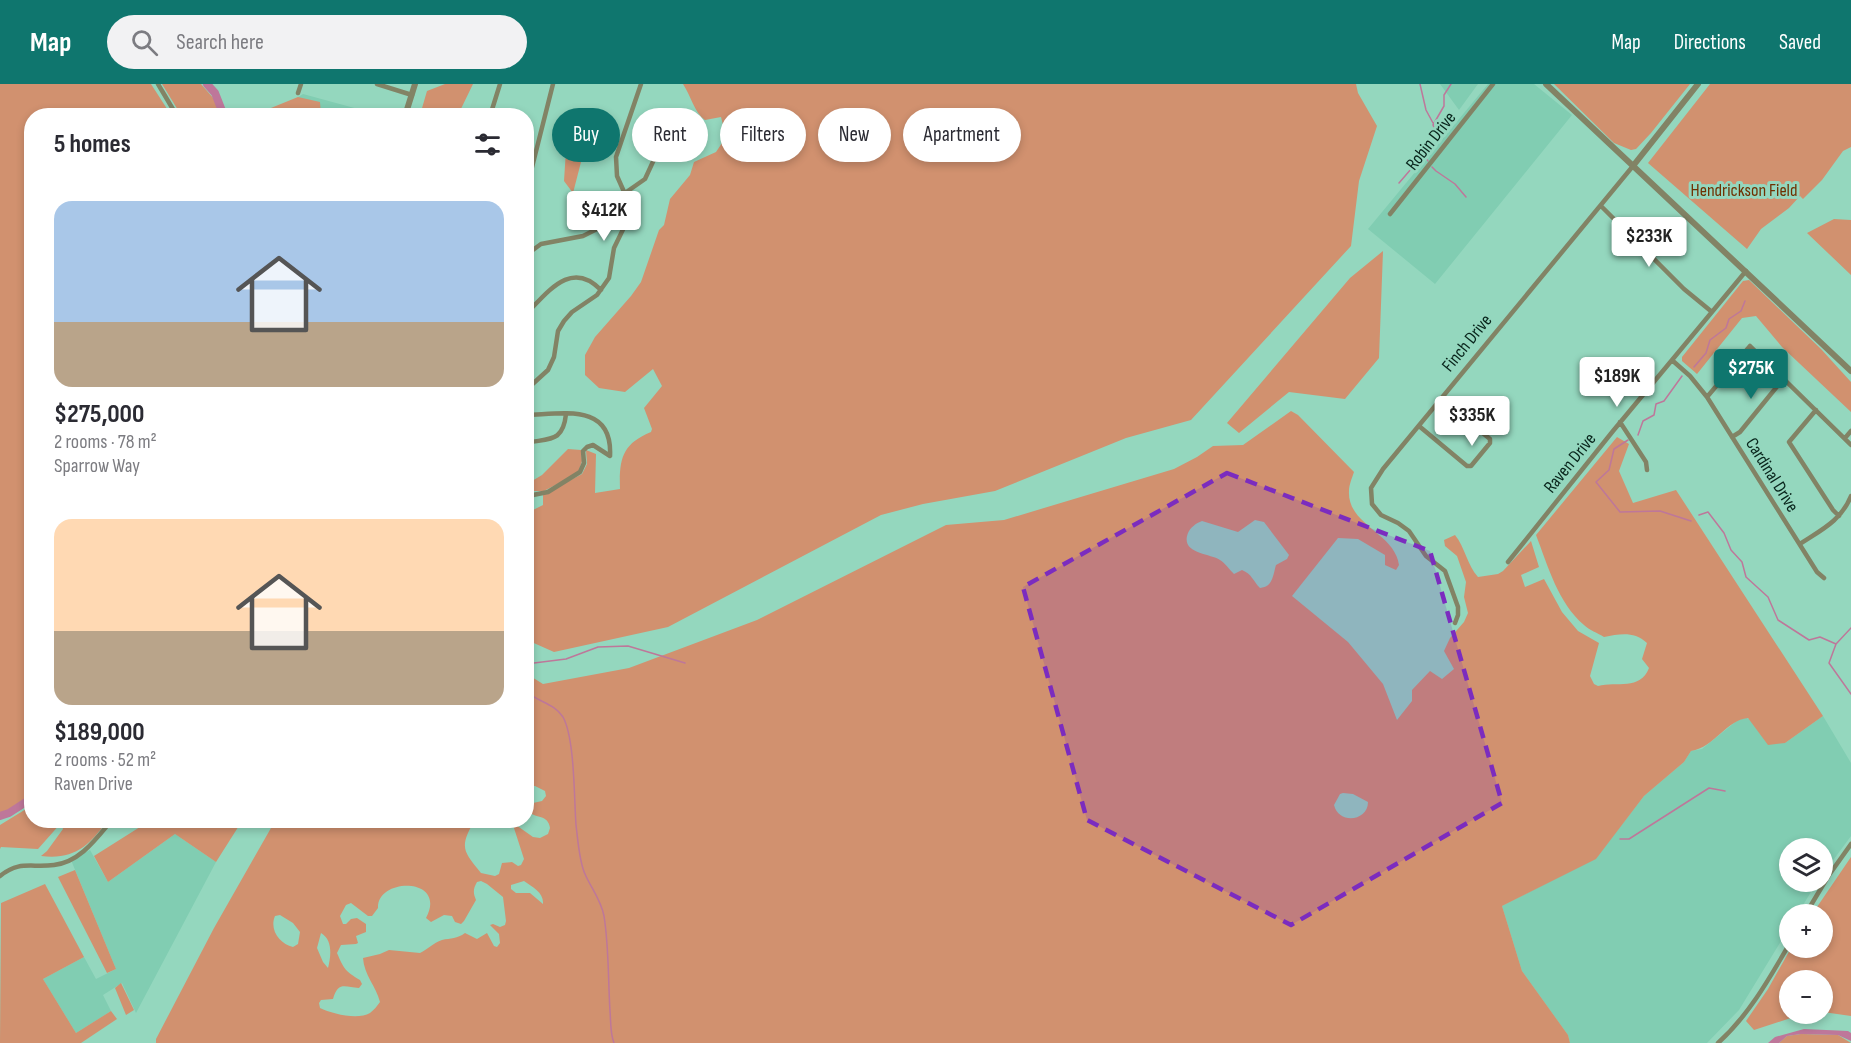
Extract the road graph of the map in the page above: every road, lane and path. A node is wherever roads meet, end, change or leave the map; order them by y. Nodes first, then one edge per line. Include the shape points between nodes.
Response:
1 (158, 84) edge
2 (301, 84) edge
3 (377, 84) edge
4 (415, 84) edge
5 (500, 84) edge
6 (553, 84) edge
7 (641, 84) edge
8 (1493, 84) edge
9 (1546, 84) edge
10 (1698, 84) edge
11 (298, 93) dead end
12 (412, 95) junction
13 (172, 108) edge
14 (408, 108) edge
15 (492, 108) edge
16 (534, 162) edge
17 (653, 162) edge
18 (1633, 166) junction
19 (625, 194) junction
20 (1601, 206) junction
21 (1390, 214) dead end
22 (534, 250) edge
23 (1746, 271) junction
24 (601, 290) junction
25 (534, 306) edge
26 (1712, 312) junction
27 (1673, 361) junction
28 (1851, 370) edge
29 (1784, 378) junction
30 (534, 383) edge
31 (1707, 397) junction
32 (1441, 399) junction
33 (1816, 410) junction
34 (566, 414) junction
35 (534, 415) edge
36 (1620, 422) junction
37 (1419, 426) junction
38 (1851, 431) edge
39 (1732, 438) junction
40 (1845, 438) junction
41 (534, 442) edge
42 (1851, 445) edge
43 (1647, 470) dead end
44 (534, 495) edge
45 (1851, 496) edge
46 (1839, 516) junction
47 (1800, 544) junction
48 (1509, 562) dead end
49 (1824, 579) dead end
50 (1455, 623) dead end
51 (105, 828) edge
52 (1851, 844) edge
53 (0, 876) edge
54 (1811, 904) edge
55 (1781, 958) edge
56 (1718, 1043) edge

1 - 13 street
2 - 11 street
3 - 12 street
4 - 12 street
5 - 15 street
6 - 16 street
7 - 19 street via 616,157 617,176
8 - 21 street, Robin Drive
9 - 18 street
10 - 18 street, Finch Drive
12 - 14 street
17 - 19 street via 645,179
18 - 20 street, Finch Drive
18 - 23 street
19 - 22 street via 615,200 605,220 593,232 546,243
19 - 24 street via 630,215 616,241 612,269
20 - 26 street
20 - 32 street, Finch Drive
23 - 26 street, Raven Drive
23 - 28 street
24 - 25 street via 588,280 570,277
24 - 30 street via 564,321 549,370
26 - 27 street, Raven Drive
27 - 31 street, Cardinal Drive
27 - 36 street, Raven Drive
29 - 31 street via 1749,346
29 - 33 street
29 - 39 street
31 - 39 street, Cardinal Drive
32 - 37 street, Finch Drive
32 - 37 street via 1490,443 1467,466
33 - 40 street
33 - 46 street via 1789,442
34 - 35 street
34 - 41 street via 558,436
34 - 44 street via 580,413 603,426 610,456 593,445 587,447 580,472 548,492
36 - 43 street via 1647,462
36 - 48 street, Raven Drive
37 - 50 street, Finch Drive via 1373,483 1371,500 1381,515 1409,531 1425,556 1445,571 1458,607
38 - 40 street
39 - 47 street, Cardinal Drive
40 - 42 street
45 - 46 street
46 - 47 street
47 - 49 street, Cardinal Drive
51 - 53 street via 70,860 53,865 21,865
52 - 54 street
55 - 56 street via 1752,1005

